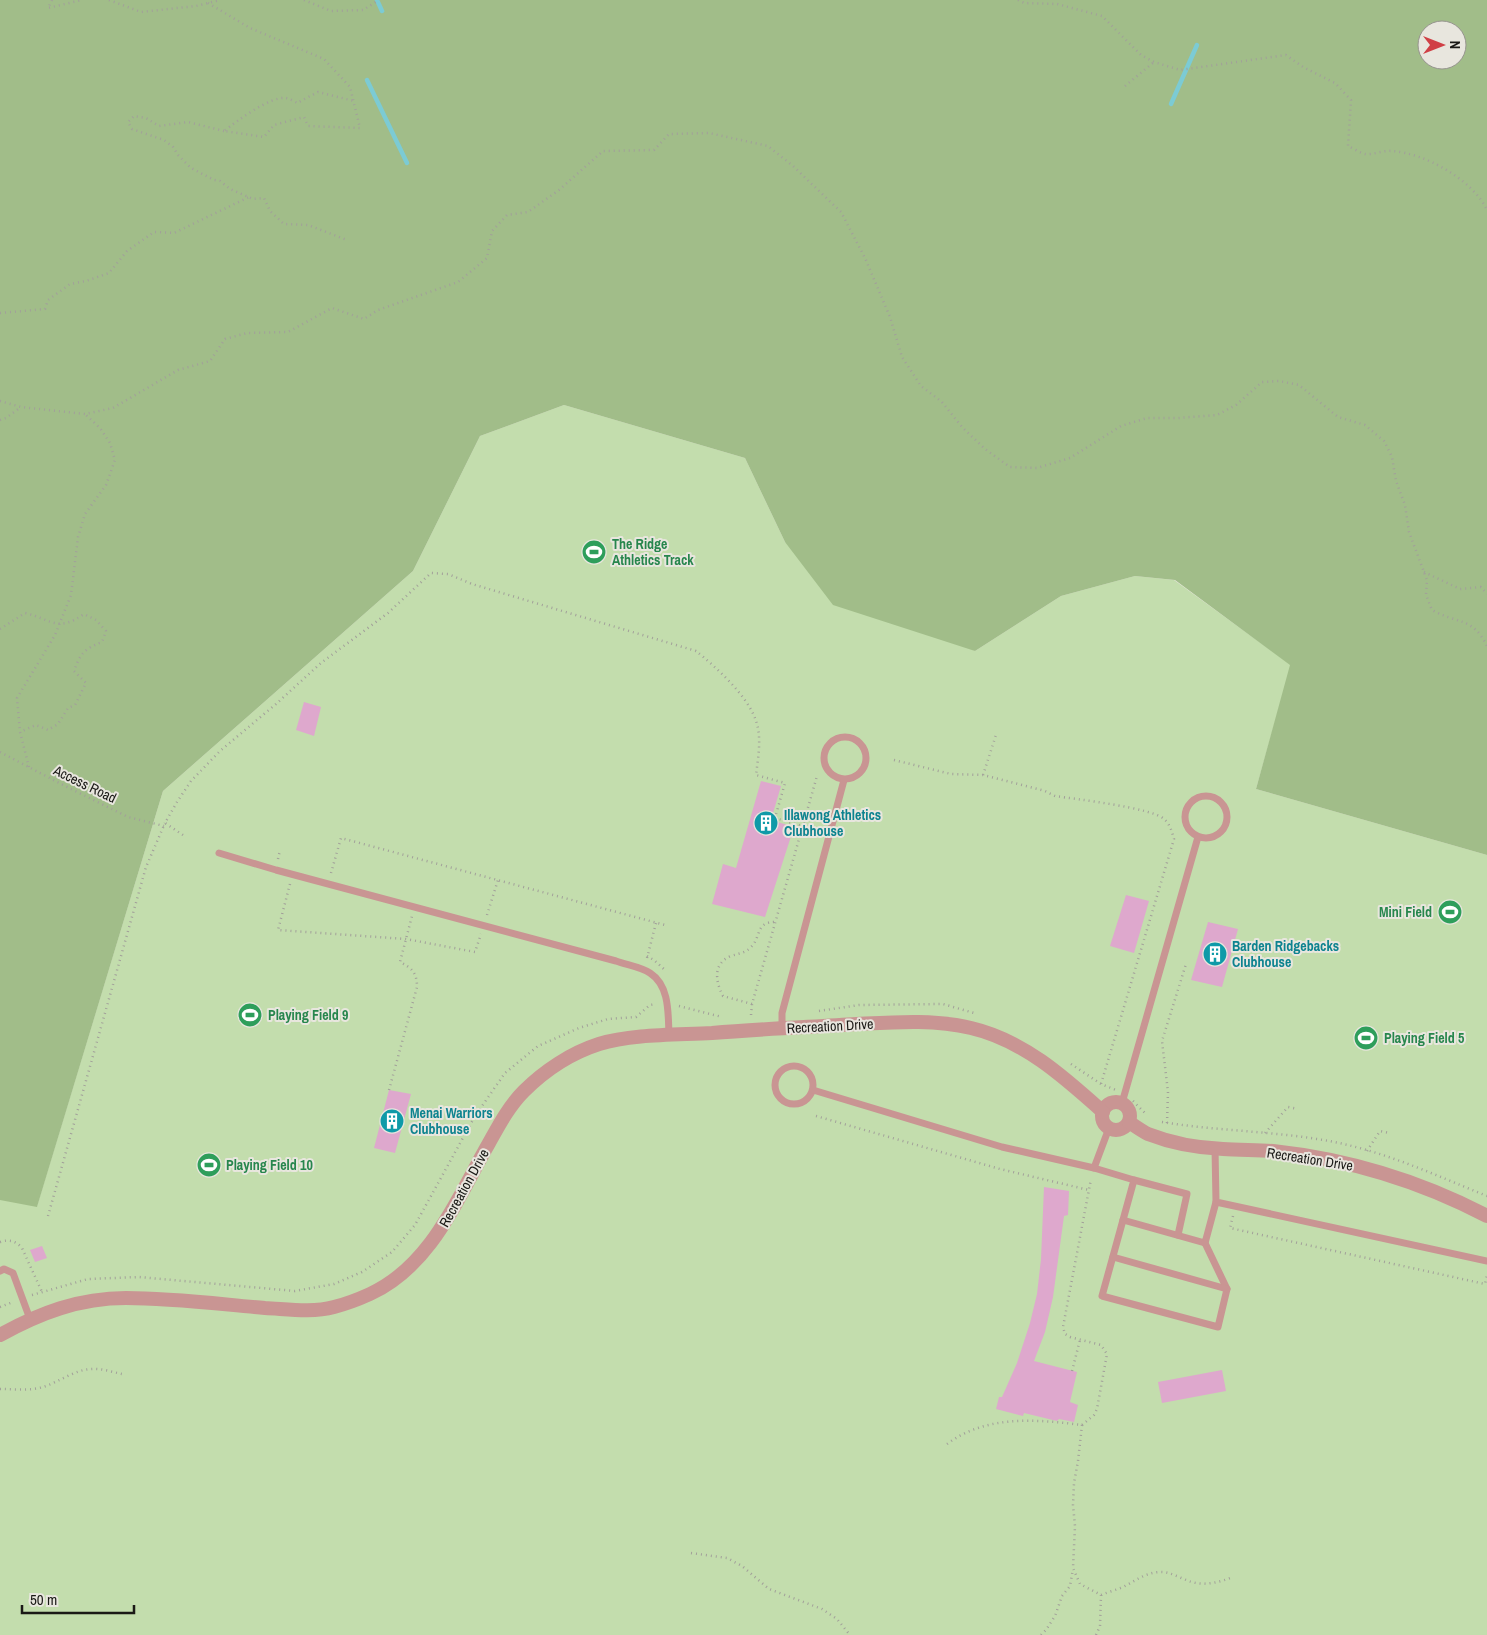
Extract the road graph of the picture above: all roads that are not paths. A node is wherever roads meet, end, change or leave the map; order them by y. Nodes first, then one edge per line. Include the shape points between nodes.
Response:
1 (844, 780) junction
2 (1198, 837) junction
3 (219, 853) dead end
4 (782, 1028) junction
5 (669, 1036) junction
6 (813, 1090) junction
7 (1122, 1104) junction
8 (1103, 1112) junction
9 (1129, 1122) junction
10 (1109, 1128) junction
11 (1215, 1148) junction
12 (1094, 1168) junction
13 (1134, 1180) junction
14 (1216, 1202) junction
15 (1487, 1216) edge
16 (1123, 1220) junction
17 (1178, 1235) junction
18 (1205, 1243) junction
19 (1113, 1257) junction
20 (1487, 1261) edge
21 (0, 1271) edge
22 (1227, 1289) junction
23 (30, 1319) junction
24 (0, 1335) edge

1 - 1 lane via 827,770 824,757 825,750 834,740 846,737 859,741 866,752 866,759 857,776
1 - 4 lane via 782,1013
2 - 2 lane via 1192,834 1185,822 1186,809 1200,796 1213,797 1226,811 1226,825 1217,835
2 - 7 lane
3 - 5 lane via 649,972 660,981 667,1003
4 - 5 street, Recreation Drive
4 - 8 street, Recreation Drive via 905,1022 972,1028 1026,1051 1055,1070
5 - 23 street, Recreation Drive via 600,1044 573,1055 546,1072 523,1092 505,1115 438,1233 420,1257 397,1280 369,1295 333,1308 306,1310 123,1298 54,1309
6 - 6 lane via 802,1103 794,1105 779,1097 775,1081 779,1073 794,1065 809,1073
6 - 12 lane via 1002,1147
7 - 8 street via 1111,1103
7 - 9 street via 1130,1112
8 - 10 street via 1103,1120
9 - 10 street via 1120,1130
9 - 11 street, Recreation Drive via 1148,1134 1180,1144
10 - 12 lane
11 - 14 lane
11 - 15 street, Recreation Drive via 1272,1151 1368,1168 1418,1185
12 - 13 lane
13 - 16 lane
13 - 17 lane via 1187,1194
14 - 18 lane
14 - 20 lane
16 - 17 lane
16 - 19 lane
17 - 18 lane
18 - 22 lane
19 - 22 lane
19 - 22 lane via 1102,1296 1218,1327
21 - 23 lane via 13,1273
23 - 24 street, Recreation Drive

